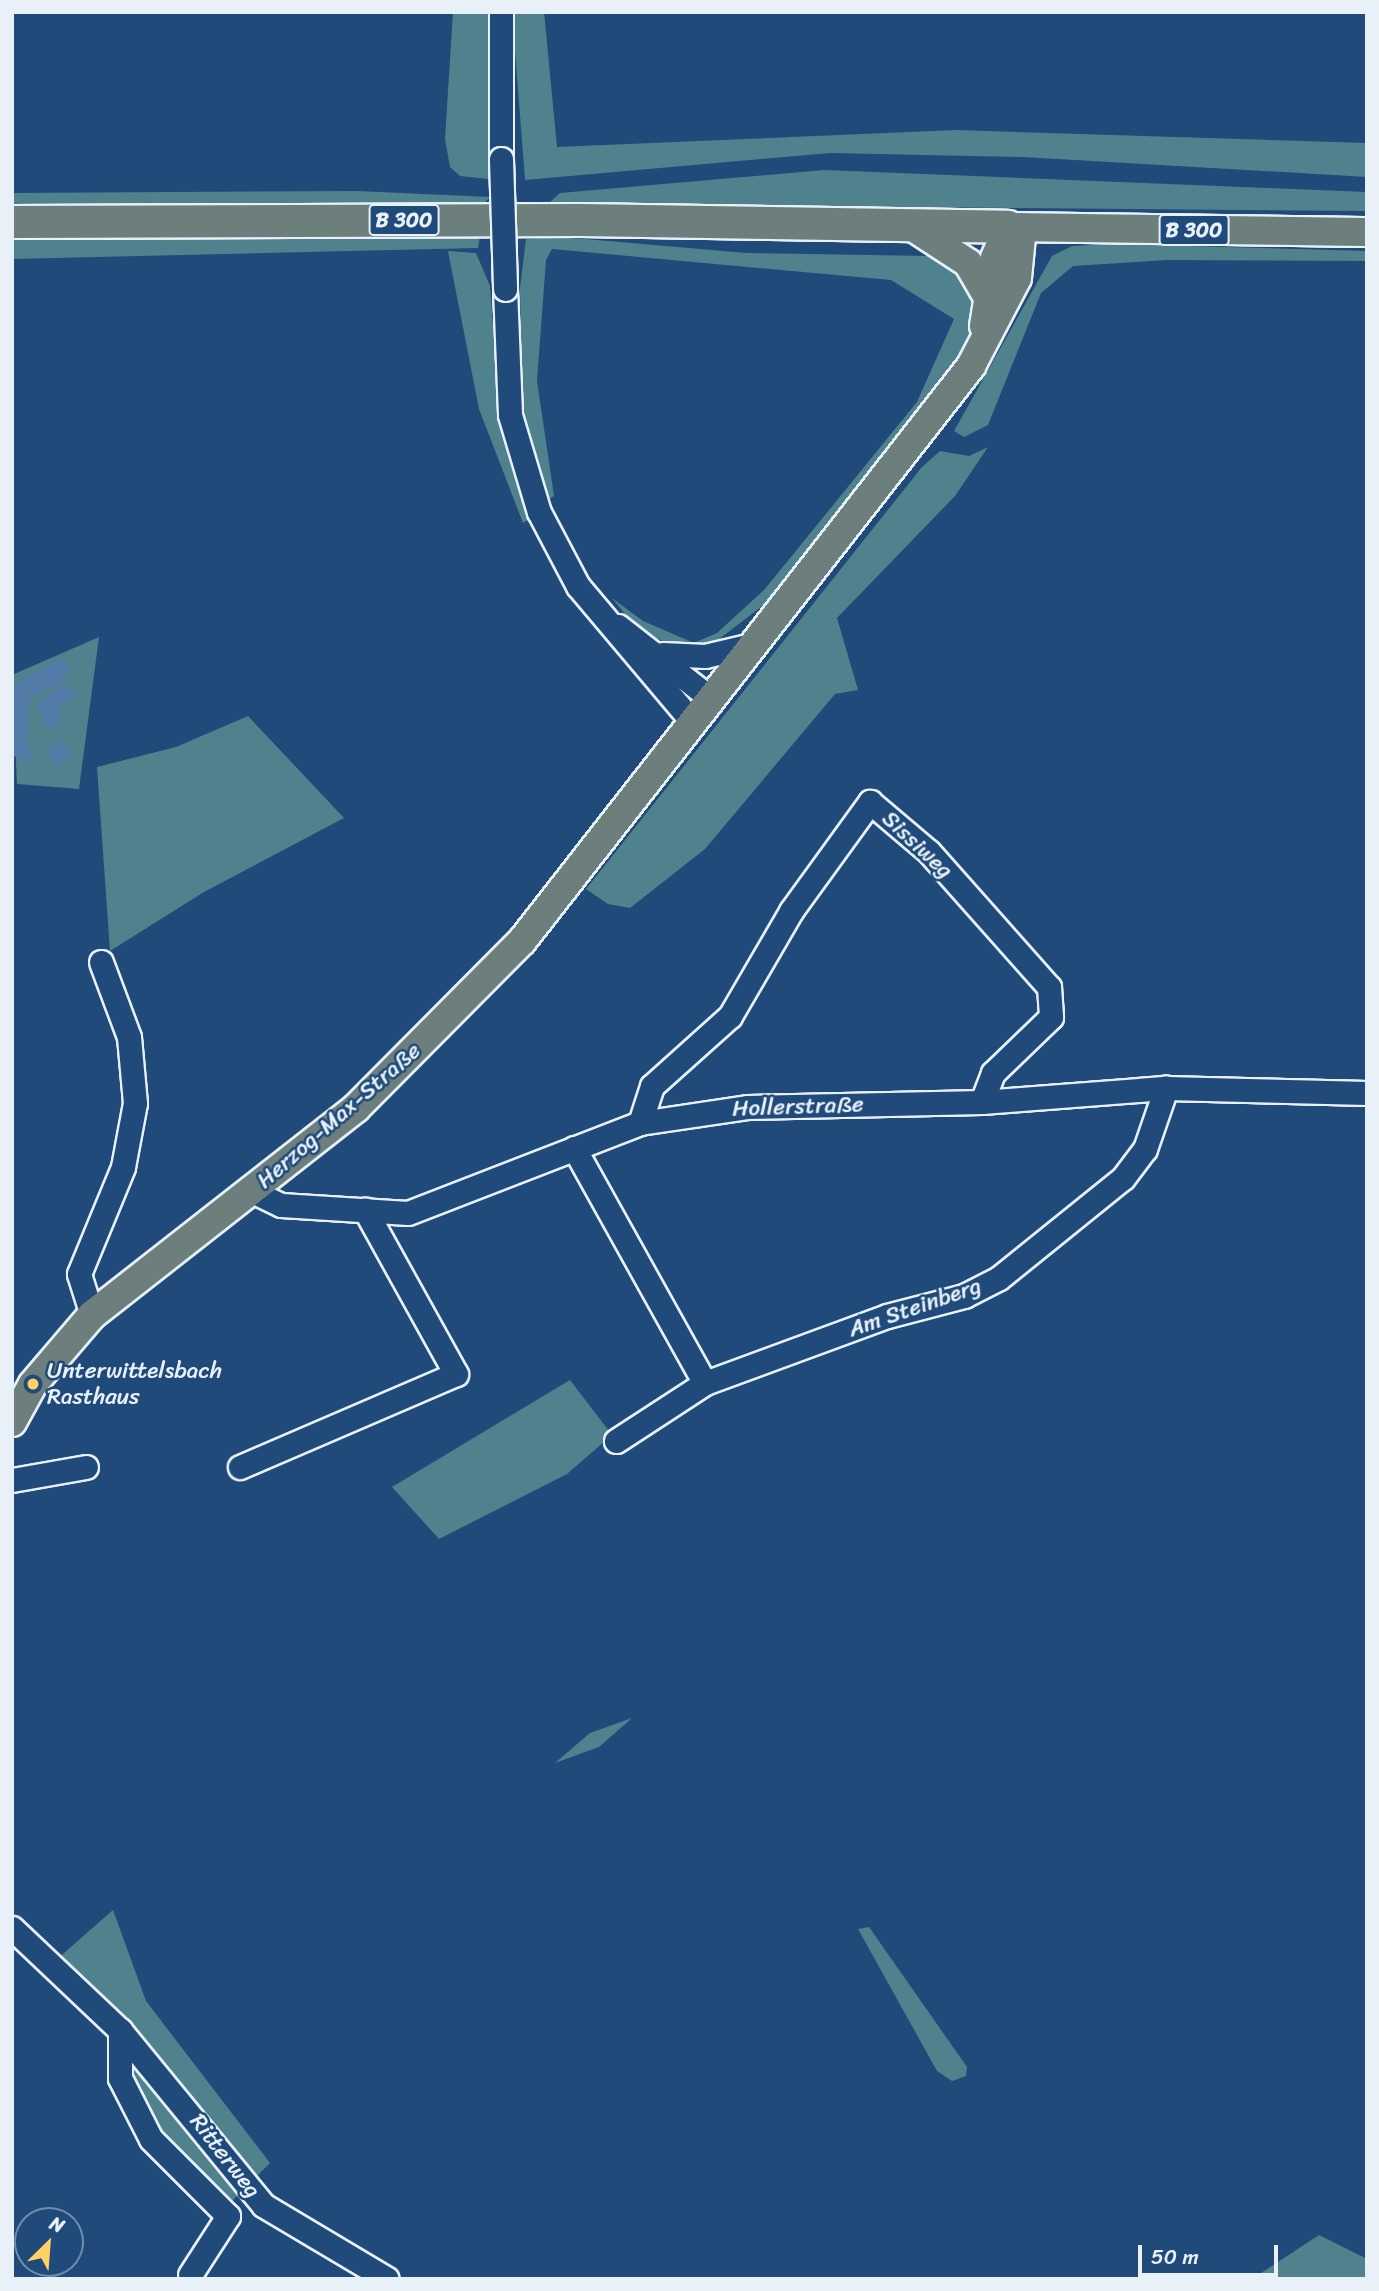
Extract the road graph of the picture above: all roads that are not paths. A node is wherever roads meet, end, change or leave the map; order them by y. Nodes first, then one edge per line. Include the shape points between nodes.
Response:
1 (501, 12) edge
2 (12, 222) edge
3 (913, 227) junction
4 (1015, 227) junction
5 (1367, 232) edge
6 (990, 301) junction
7 (971, 366) junction
8 (596, 609) junction
9 (751, 645) junction
10 (661, 654) junction
11 (709, 697) junction
12 (691, 720) junction
13 (102, 962) dead end
14 (1166, 1088) junction
15 (1367, 1093) edge
16 (982, 1102) junction
17 (640, 1123) junction
18 (573, 1148) junction
19 (251, 1191) junction
20 (365, 1210) junction
21 (92, 1315) junction
22 (705, 1383) junction
23 (12, 1422) edge
24 (615, 1441) dead end
25 (86, 1467) dead end
26 (240, 1467) dead end
27 (12, 1480) edge
28 (12, 1928) edge
29 (120, 2030) junction
30 (190, 2275) dead end
31 (387, 2279) edge

1 - 8 street, bridge via 504,358 523,463 556,550
2 - 3 highway, B 300 via 580,220
3 - 4 highway, B 300
3 - 6 main road via 968,263
4 - 5 main road, B 300
4 - 6 main road via 995,258
4 - 7 main road via 1017,278
6 - 7 main road
7 - 9 main road, Herzog-Max-Straße
8 - 10 street
8 - 12 street
9 - 10 street via 705,656
9 - 11 main road, Herzog-Max-Straße
10 - 11 street
11 - 12 main road, Herzog-Max-Straße
12 - 19 main road, Herzog-Max-Straße via 479,988 356,1108
13 - 21 street via 129,1037 135,1102 123,1167 79,1274
14 - 15 street, Hollerstraße
14 - 16 street, Hollerstraße
14 - 22 street, Am Steinberg via 1145,1149 1124,1178 999,1278 964,1296 887,1316
16 - 17 street, Hollerstraße via 747,1107
16 - 17 street, Sissiweg via 993,1073 1051,1017 1049,987 929,852 870,802 790,911 730,1016 652,1086
17 - 18 street, Hollerstraße
18 - 20 street, Hollerstraße via 408,1213
18 - 22 street
19 - 20 street, Hollerstraße via 281,1205
19 - 21 main road, Herzog-Max-Straße
20 - 26 street via 456,1374
21 - 23 main road, Herzog-Max-Straße via 33,1384
22 - 24 street, Am Steinberg
25 - 27 street
28 - 29 street, Ritterweg
29 - 30 street, Ritterweg via 120,2078 151,2139 228,2216
29 - 31 street, Ritterweg via 263,2205

